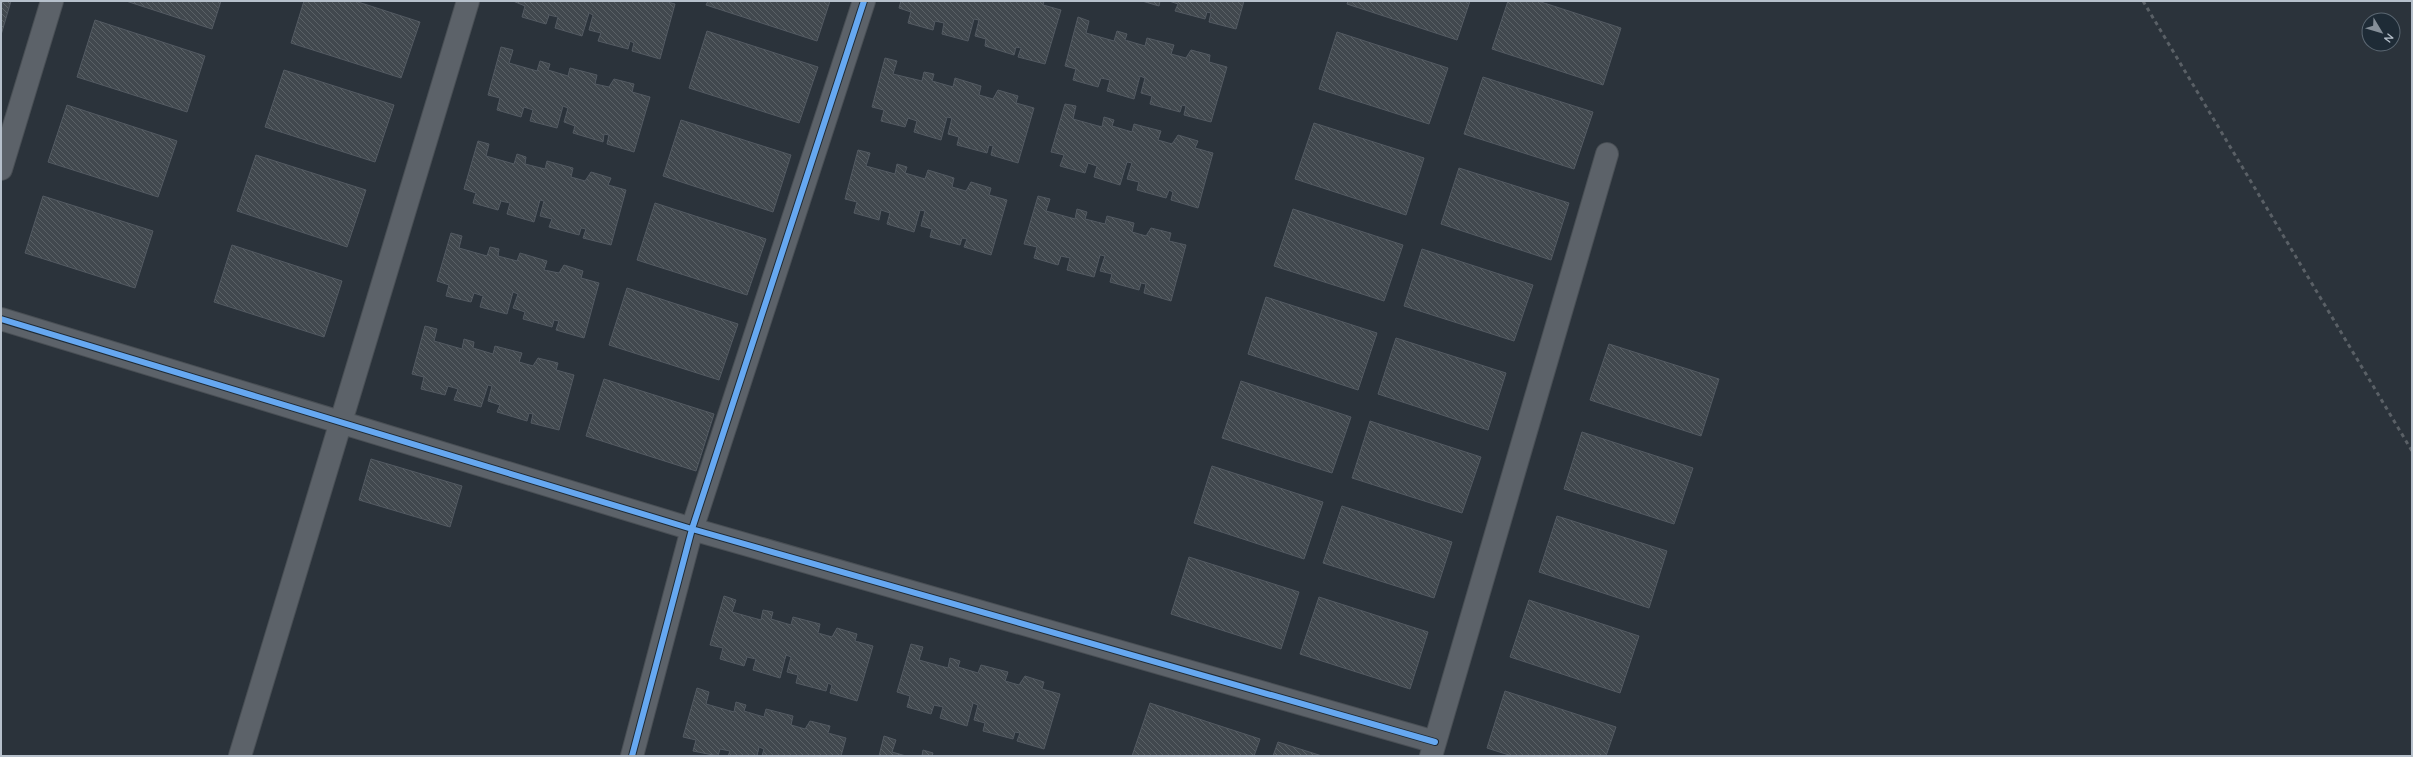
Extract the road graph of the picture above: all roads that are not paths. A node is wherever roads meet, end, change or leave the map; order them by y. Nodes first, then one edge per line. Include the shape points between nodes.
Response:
1 (52, 1) edge
2 (468, 1) edge
3 (864, 1) edge
4 (1607, 154) dead end
5 (1, 168) edge
6 (1, 319) edge
7 (340, 421) junction
8 (692, 529) junction
9 (1433, 749) edge
10 (240, 756) edge
11 (632, 756) edge

1 - 5 street
2 - 7 street
3 - 8 street
4 - 9 street
6 - 7 street
7 - 8 street
7 - 10 street
8 - 9 street
8 - 11 street

